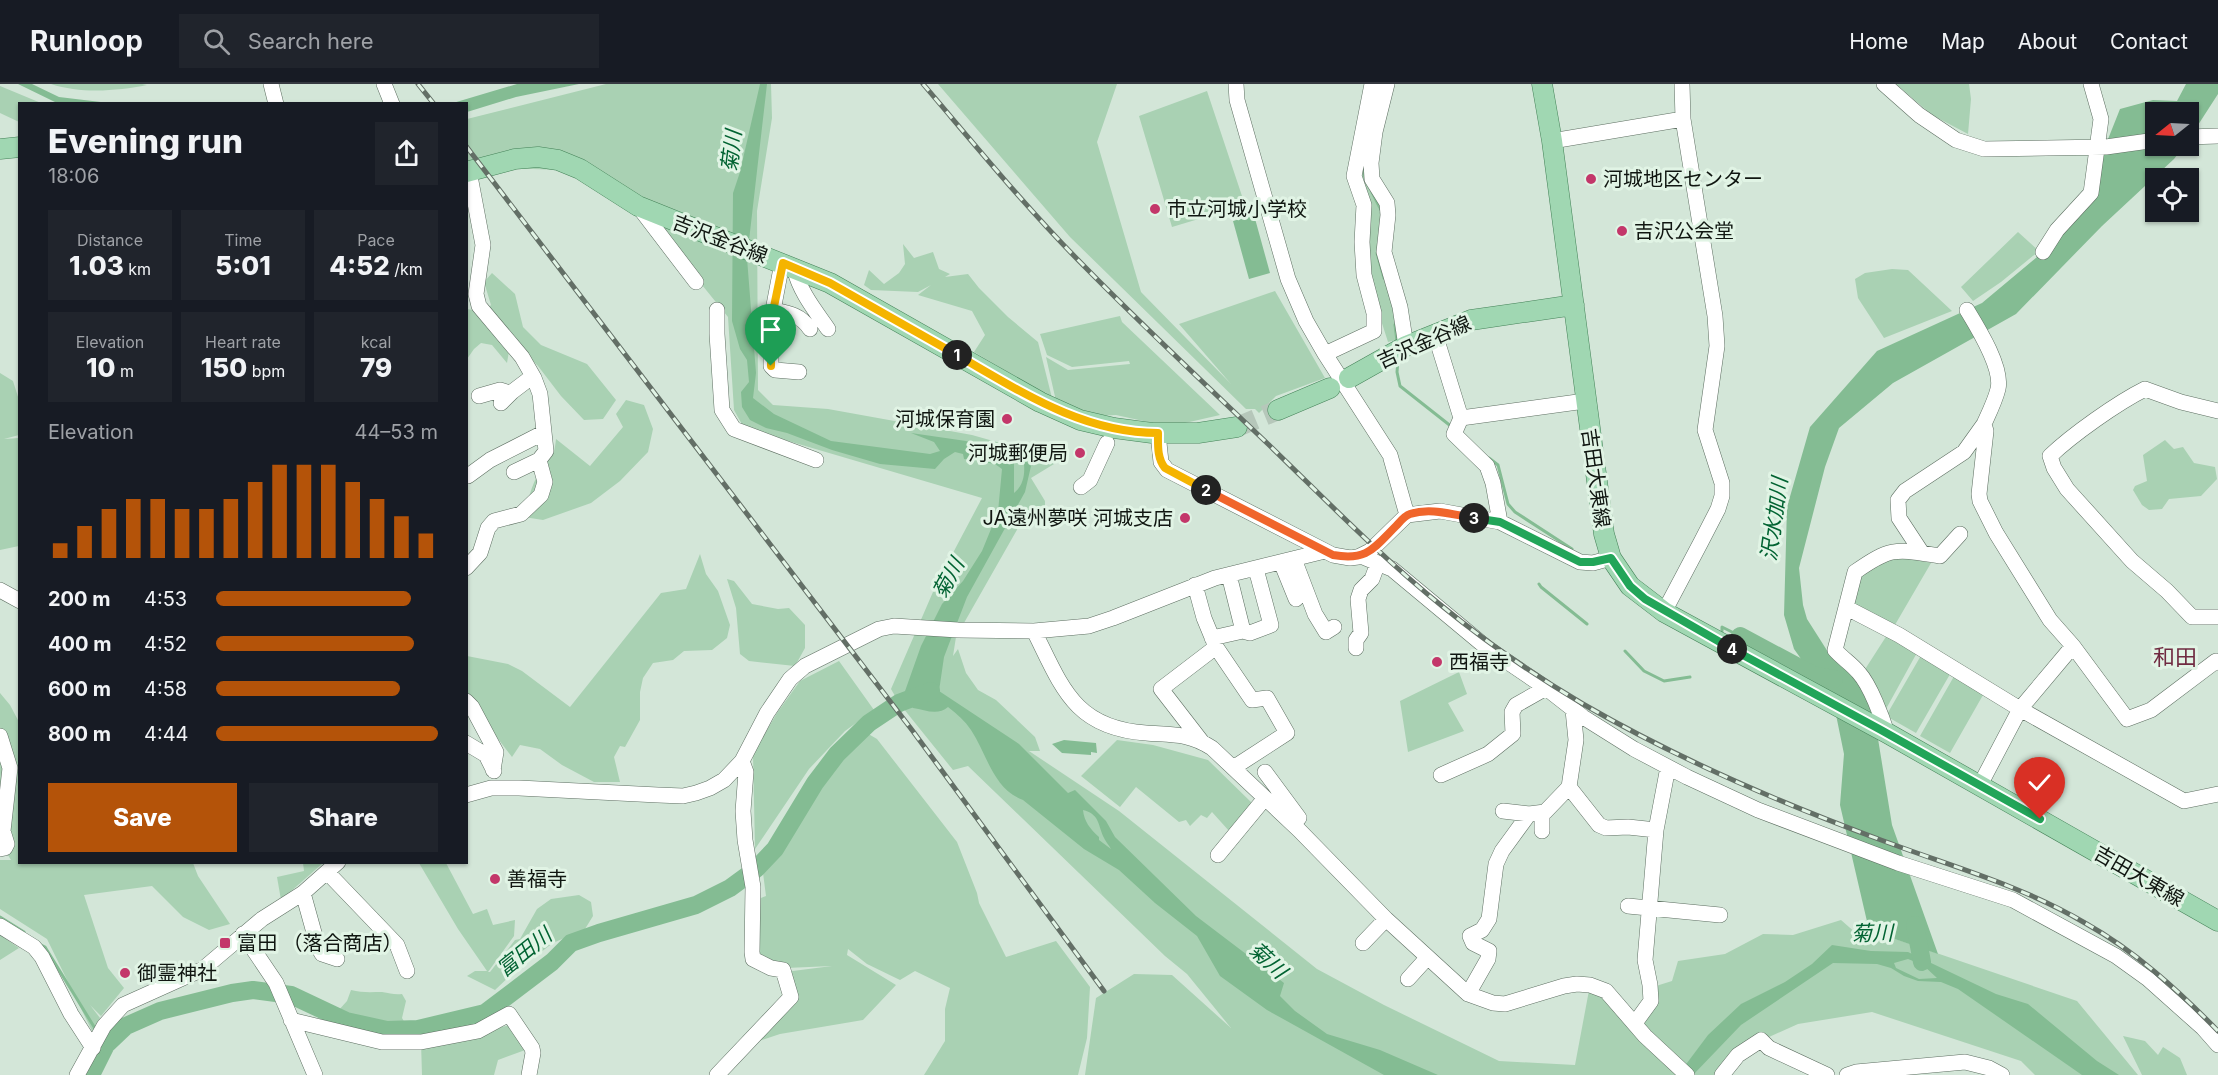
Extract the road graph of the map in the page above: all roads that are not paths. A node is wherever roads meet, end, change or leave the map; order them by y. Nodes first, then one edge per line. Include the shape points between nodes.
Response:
1 (271, 84) edge
2 (384, 84) edge
3 (1236, 84) edge
4 (1372, 84) edge
5 (1387, 84) edge
6 (1542, 84) edge
7 (1682, 84) edge
8 (1884, 84) edge
9 (2091, 84) edge
10 (392, 101) edge
11 (276, 102) edge
12 (1683, 119) junction
13 (2218, 136) edge
14 (2199, 137) edge
15 (1552, 141) junction
16 (2145, 141) edge
17 (18, 147) edge
18 (2099, 147) junction
19 (0, 149) edge
20 (468, 172) edge
21 (638, 206) junction
22 (2043, 252) dead end
23 (784, 264) junction
24 (696, 282) dead end
25 (1574, 305) junction
26 (717, 310) dead end
27 (773, 310) junction
28 (1967, 311) dead end
29 (810, 329) dead end
30 (828, 329) dead end
31 (1435, 334) junction
32 (1406, 346) junction
33 (1324, 354) junction
34 (799, 372) dead end
35 (533, 376) junction
36 (1349, 378) dead end
37 (1330, 388) dead end
38 (479, 396) dead end
39 (1585, 401) junction
40 (1278, 410) tunnel mouth
41 (2218, 411) edge
42 (1984, 424) junction
43 (1458, 425) junction
44 (1237, 427) tunnel mouth
45 (543, 432) junction
46 (1158, 433) junction
47 (1107, 443) dead end
48 (539, 460) junction
49 (816, 460) dead end
50 (514, 472) dead end
51 (468, 476) edge
52 (1081, 487) dead end
53 (1407, 515) junction
54 (1500, 522) junction
55 (1960, 534) dead end
56 (1325, 551) junction
57 (1923, 553) junction
58 (1361, 556) junction
59 (1611, 558) junction
60 (1288, 561) junction
61 (1378, 563) junction
62 (468, 566) edge
63 (1257, 569) junction
64 (1229, 575) junction
65 (1195, 585) junction
66 (0, 590) edge
67 (1296, 599) dead end
68 (18, 600) edge
69 (1847, 608) junction
70 (1664, 612) junction
71 (2218, 617) edge
72 (1334, 627) dead end
73 (1034, 630) junction
74 (1243, 631) junction
75 (1214, 642) junction
76 (1351, 644) dead end
77 (2073, 646) junction
78 (2218, 663) edge
79 (1545, 688) junction
80 (468, 703) edge
81 (2020, 709) junction
82 (1573, 710) junction
83 (1884, 731) junction
84 (0, 736) edge
85 (1202, 741) junction
86 (468, 744) edge
87 (742, 761) junction
88 (1668, 767) junction
89 (1233, 768) junction
90 (494, 770) junction
91 (1265, 772) dead end
92 (1441, 774) dead end
93 (1980, 785) junction
94 (1569, 787) junction
95 (500, 788) junction
96 (4, 793) edge
97 (468, 794) edge
98 (2218, 794) edge
99 (1265, 798) junction
100 (1503, 811) dead end
101 (1536, 814) junction
102 (1293, 824) junction
103 (1656, 830) junction
104 (1542, 831) dead end
105 (0, 849) edge
106 (1218, 855) dead end
107 (333, 867) edge
108 (303, 893) junction
109 (1628, 906) dead end
110 (1650, 908) junction
111 (1720, 915) dead end
112 (1386, 919) junction
113 (2218, 921) edge
114 (0, 926) edge
115 (243, 934) junction
116 (1364, 943) dead end
117 (1427, 958) junction
118 (337, 959) dead end
119 (407, 970) dead end
120 (1408, 979) dead end
121 (1468, 994) junction
122 (291, 1020) junction
123 (1635, 1023) junction
124 (94, 1045) junction
125 (2218, 1045) edge
126 (80, 1074) edge
127 (315, 1075) edge
128 (529, 1075) edge
129 (717, 1075) edge
130 (1688, 1075) edge
131 (1722, 1075) edge
132 (1827, 1075) edge
133 (1847, 1075) edge
134 (2002, 1075) edge

1 - 11 street
2 - 10 street
3 - 33 street via 1237,100 1285,270
4 - 33 street via 1354,176 1364,205 1364,275 1374,313 1374,331
5 - 32 street via 1375,132 1372,179 1387,203 1384,252 1400,307
6 - 15 main road, 吉田大東線
7 - 12 street
8 - 18 street via 1956,140 1984,149
9 - 18 street via 2101,119
12 - 15 street
12 - 70 street via 1715,316 1717,346 1705,430 1722,483 1722,496
13 - 14 street
15 - 25 main road, 吉田大東線
16 - 18 street
17 - 19 main road
18 - 22 street via 2091,193 2057,230
20 - 21 main road, 吉沢金谷線 via 515,159 558,160 580,169
20 - 35 street via 483,245 476,294 479,306
21 - 23 main road, 吉沢金谷線
21 - 24 street
23 - 27 street
23 - 30 street
23 - 46 main road, 吉沢金谷線 via 830,283 1040,402 1080,420
25 - 31 main road, 吉沢金谷線 via 1471,320
25 - 39 main road, 吉田大東線
26 - 49 street via 722,410 734,429
27 - 29 street via 794,314
27 - 34 street via 771,366 775,370
28 - 42 street via 2000,376
31 - 32 main road, 吉沢金谷線
31 - 43 street
32 - 36 main road, 吉沢金谷線
33 - 53 street via 1390,455
35 - 38 street via 505,398 500,390
35 - 45 street via 540,394
37 - 40 main road
39 - 43 street
39 - 59 main road, 吉田大東線
41 - 71 street via 2145,389 2050,456 2062,482 2132,561 2192,617
42 - 57 street via 1964,452 1905,491 1898,500 1899,519
42 - 77 street via 1980,501 2050,620
43 - 54 street via 1487,466
44 - 46 main road, 吉沢金谷線 via 1198,433
45 - 48 street via 546,451
45 - 51 street
46 - 56 street via 1161,462 1167,470
47 - 52 street via 1090,480
48 - 50 street
48 - 62 street via 545,482 541,495 520,514 494,521 480,553
53 - 54 street via 1440,511
53 - 58 street
54 - 59 street via 1580,562
55 - 57 street via 1940,556
56 - 58 street via 1350,558
56 - 60 street
57 - 69 street via 1887,552 1855,572
58 - 61 street
59 - 70 main road, 吉田大東線 via 1630,586
60 - 63 street
60 - 67 street
60 - 72 street via 1326,632
61 - 76 street via 1358,599 1361,633
61 - 79 street via 1392,569 1487,648
63 - 64 street
63 - 74 street via 1271,625 1250,633
64 - 65 street
64 - 74 street
65 - 73 street via 1089,626
65 - 75 street
66 - 68 street
69 - 81 street
69 - 83 street via 1835,650 1860,673 1881,715
70 - 83 main road, 吉田大東線
73 - 85 street via 1058,678 1088,716 1106,727 1183,735
73 - 87 street via 894,626 879,629 805,666 790,679
74 - 75 street
75 - 85 street via 1161,689
75 - 89 street via 1252,700 1267,698 1287,733
77 - 78 street via 2127,719 2151,710
77 - 81 street
79 - 82 street
79 - 92 street via 1516,705 1512,712 1513,734 1488,754
80 - 90 street via 496,752
81 - 93 street
81 - 98 street via 2184,801
82 - 88 street
82 - 94 street via 1576,740
83 - 93 main road, 吉田大東線
84 - 96 street via 10,768
85 - 89 street
86 - 90 street via 486,755
87 - 95 street via 724,780 683,796
87 - 129 street via 746,772 743,811 747,857 753,887 753,959 783,970 791,997
88 - 103 street
88 - 125 street via 1758,810 1899,863 2013,900 2116,956 2164,993
89 - 99 street
90 - 95 street
91 - 102 street via 1299,818
93 - 113 main road, 吉田大東線
94 - 101 street via 1545,812
94 - 103 street via 1599,825
95 - 97 street
96 - 105 street via 3,831 8,844
99 - 102 street
99 - 106 street
100 - 101 street
101 - 104 street
101 - 121 street via 1502,851 1496,864 1489,920 1482,930 1470,936 1473,943 1489,951 1488,959
102 - 112 street
103 - 110 street
107 - 108 street
107 - 119 street via 397,945
108 - 115 street
108 - 118 street via 318,947 322,954
109 - 110 street
110 - 111 street
110 - 123 street via 1645,960 1651,1001
112 - 116 street
112 - 117 street
114 - 124 street via 34,947 42,957 71,1014
115 - 122 street via 276,984
115 - 124 street via 202,969 123,1005 104,1026
117 - 120 street
117 - 121 street
121 - 123 street via 1505,1004 1564,986 1590,985 1606,991
122 - 127 street
122 - 128 street via 382,1042 421,1042 478,1030 509,1014 532,1048
123 - 130 street
124 - 126 street
131 - 132 street via 1738,1055 1761,1040
133 - 134 street via 1965,1062

